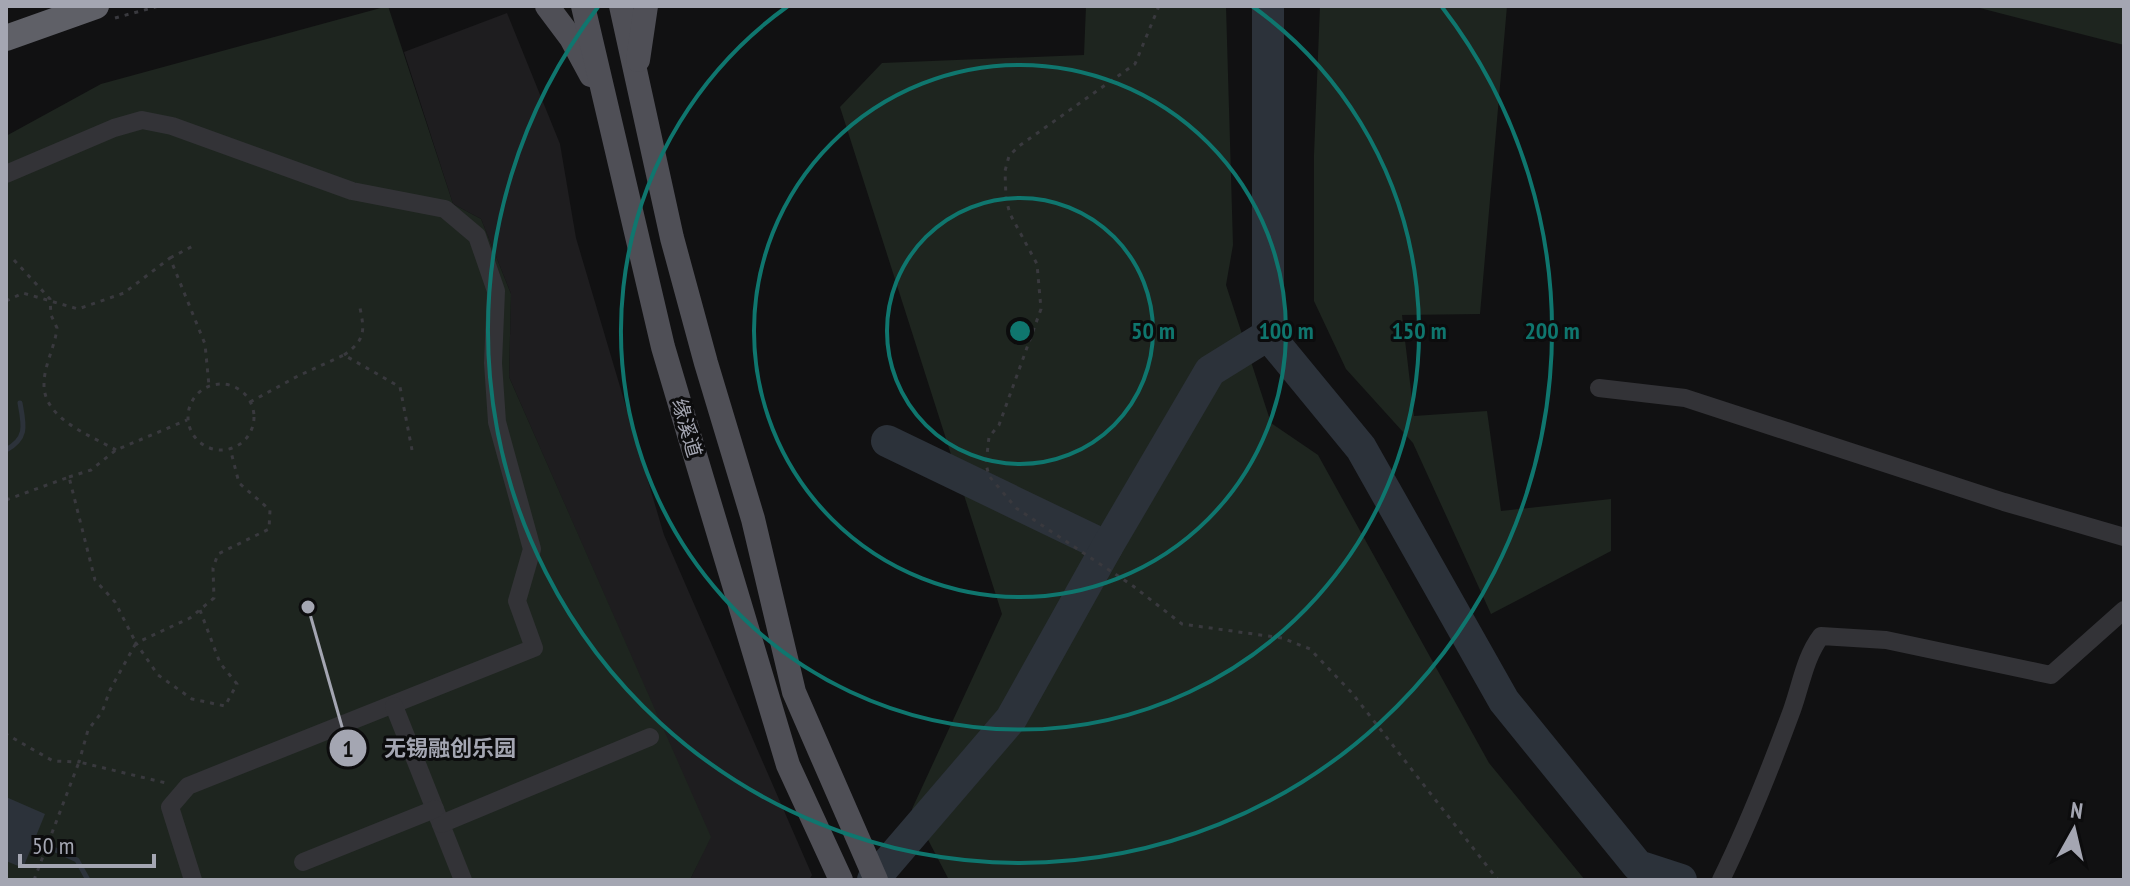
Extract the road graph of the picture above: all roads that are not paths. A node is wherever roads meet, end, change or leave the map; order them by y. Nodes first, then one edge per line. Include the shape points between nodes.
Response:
1 (96, 6) edge
2 (547, 6) edge
3 (583, 6) edge
4 (621, 6) edge
5 (646, 6) edge
6 (6, 38) edge
7 (635, 79) junction
8 (603, 97) junction
9 (6, 174) edge
10 (1599, 388) dead end
11 (2124, 537) edge
12 (2124, 610) edge
13 (394, 706) junction
14 (650, 737) dead end
15 (438, 817) junction
16 (303, 862) dead end
17 (193, 880) edge
18 (463, 880) edge
19 (841, 880) edge
20 (876, 880) edge
21 (1721, 880) edge

1 - 6 highway
2 - 8 main road
3 - 8 main road, 缘溪道
4 - 7 main road, 缘溪道
5 - 7 main road
7 - 20 main road, 缘溪道 via 672,238 753,519 794,692
8 - 19 main road, 缘溪道 via 663,347 788,765
9 - 13 street via 142,120 352,191 445,209 477,236 496,291 497,422 532,549 517,601 534,648
10 - 11 street via 1685,398
12 - 21 street via 2051,675 1886,640 1821,636
13 - 15 street
13 - 17 street via 188,786 170,807
14 - 15 street
15 - 16 street
15 - 18 street

